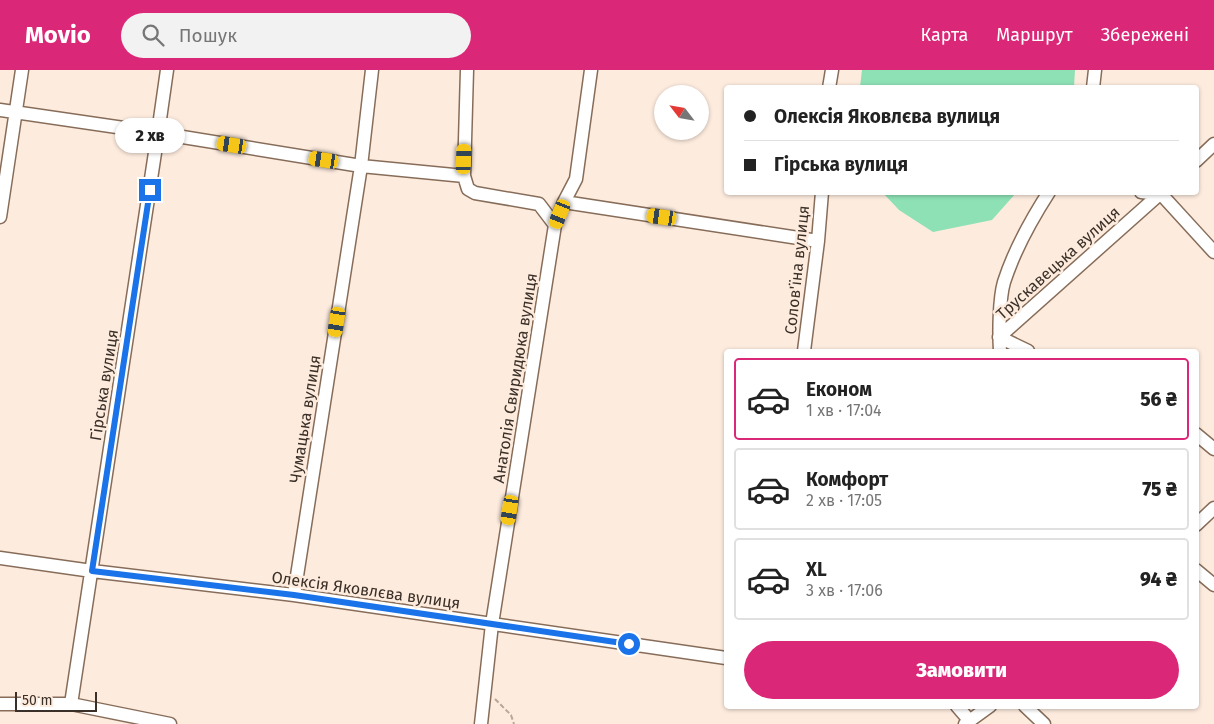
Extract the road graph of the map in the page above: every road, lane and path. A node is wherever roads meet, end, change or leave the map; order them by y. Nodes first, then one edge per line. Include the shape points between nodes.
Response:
1 (22, 70) edge
2 (167, 70) edge
3 (372, 70) edge
4 (467, 70) edge
5 (591, 70) edge
6 (832, 70) edge
7 (1095, 70) edge
8 (830, 85) edge
9 (1093, 85) edge
10 (0, 110) edge
11 (16, 113) junction
12 (158, 133) junction
13 (1214, 144) edge
14 (1199, 158) edge
15 (361, 166) junction
16 (464, 176) junction
17 (822, 195) edge
18 (1047, 195) edge
19 (1159, 195) edge
20 (1163, 195) edge
21 (564, 202) junction
22 (0, 217) edge
23 (555, 225) junction
24 (818, 241) junction
25 (1214, 252) edge
26 (999, 337) junction
27 (804, 349) edge
28 (1000, 349) edge
29 (1024, 349) edge
30 (1199, 436) edge
31 (1214, 449) edge
32 (1214, 508) edge
33 (1199, 522) edge
34 (0, 558) edge
35 (92, 571) junction
36 (1199, 572) edge
37 (1214, 585) edge
38 (294, 595) junction
39 (492, 624) junction
40 (724, 658) edge
41 (484, 692) junction
42 (0, 704) edge
43 (71, 704) junction
44 (959, 709) edge
45 (986, 709) edge
46 (1028, 709) edge
47 (967, 722) edge
48 (170, 724) edge
49 (481, 724) edge
50 (514, 724) edge
51 (1044, 724) edge

1 - 11 street
2 - 12 street, Гірська вулиця
3 - 15 street, Чумацька вулиця
4 - 16 street
5 - 21 street, Анатолія Свиридюка вулиця via 576,180
6 - 8 street
7 - 9 street
10 - 11 street
11 - 12 street
11 - 22 street
12 - 15 street
12 - 35 street, Гірська вулиця
13 - 14 street
15 - 16 street
15 - 38 street, Чумацька вулиця
16 - 23 street via 468,189 475,193 539,204
17 - 24 street, Солов'їна вулиця
18 - 26 street via 1033,216 1004,284
19 - 26 street, Трускавецька вулиця
20 - 25 street
21 - 23 street, Анатолія Свиридюка вулиця
21 - 24 street
23 - 39 street, Анатолія Свиридюка вулиця
24 - 27 street, Солов'їна вулиця
26 - 28 street
26 - 29 street
30 - 31 street
32 - 33 street
34 - 35 street, Олексія Яковлєва вулиця
35 - 38 street, Олексія Яковлєва вулиця
35 - 43 street, Гірська вулиця
36 - 37 street
38 - 39 street, Олексія Яковлєва вулиця
39 - 40 street, Олексія Яковлєва вулиця
39 - 41 street, Анатолія Свиридюка вулиця
41 - 49 street, Анатолія Свиридюка вулиця
41 - 50 path via 499,702 511,715
42 - 43 street
43 - 48 street
44 - 47 street
45 - 47 street
46 - 51 street

